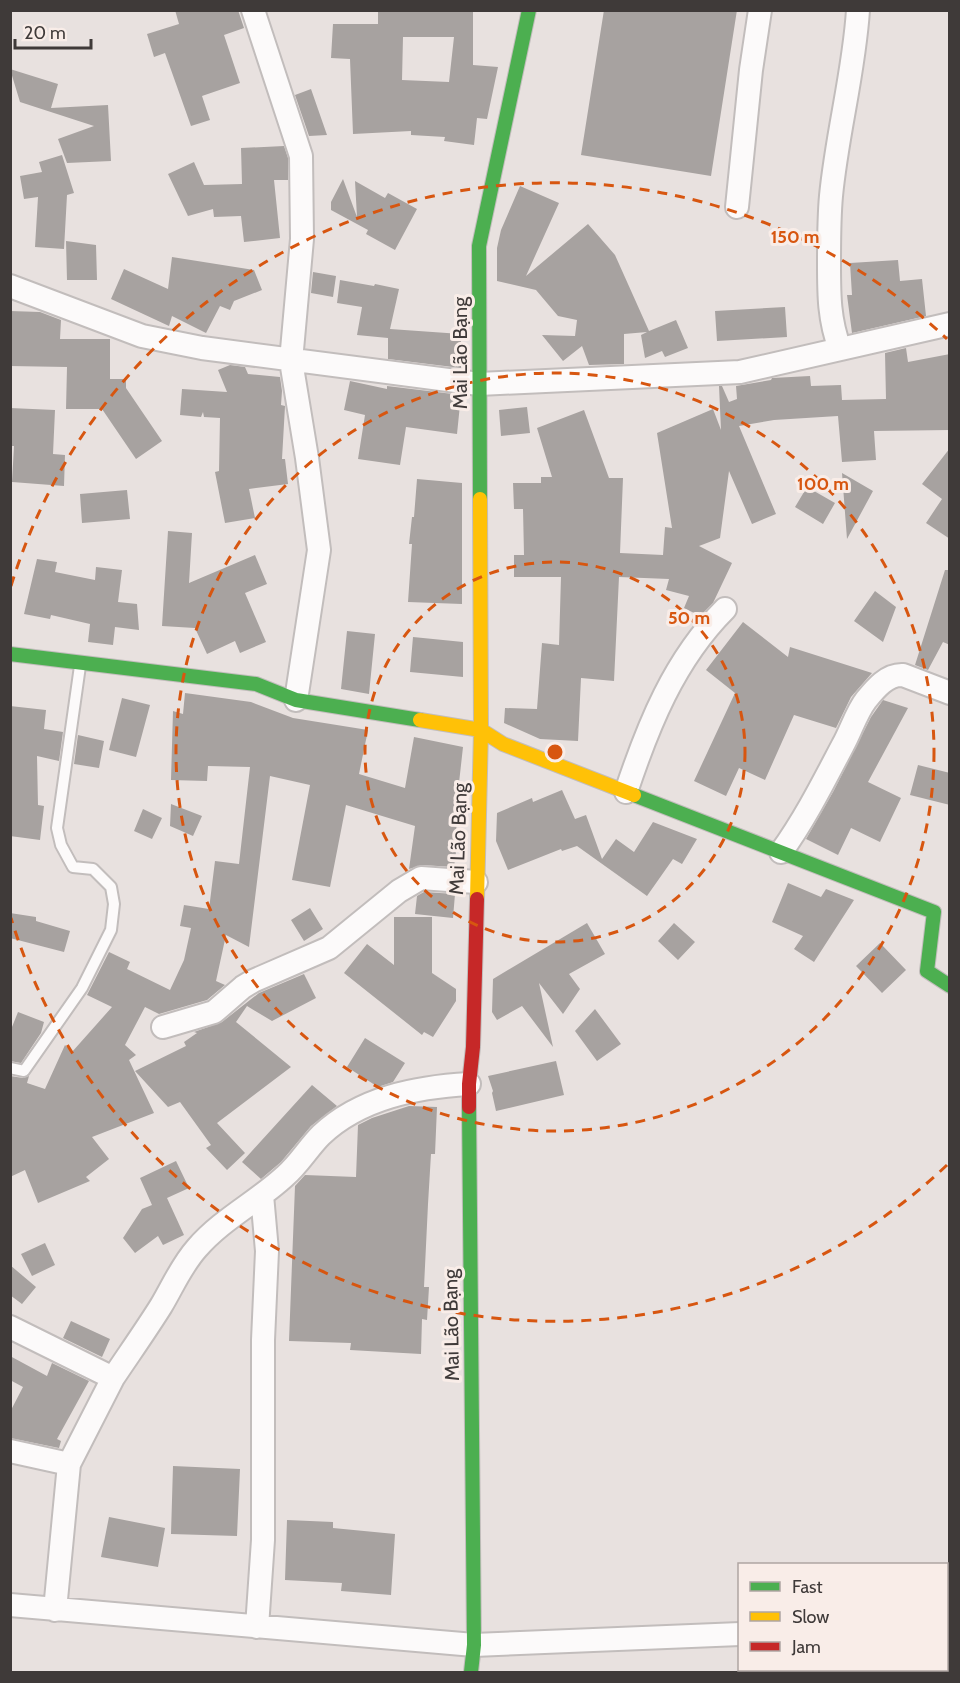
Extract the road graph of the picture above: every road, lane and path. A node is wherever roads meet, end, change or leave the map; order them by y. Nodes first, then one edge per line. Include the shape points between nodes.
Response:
1 (253, 10) edge
2 (529, 10) edge
3 (759, 10) edge
4 (858, 10) edge
5 (737, 207) dead end
6 (10, 286) edge
7 (950, 324) edge
8 (840, 349) junction
9 (291, 361) junction
10 (479, 384) junction
11 (725, 609) dead end
12 (10, 654) edge
13 (80, 663) junction
14 (947, 686) edge
15 (296, 700) junction
16 (481, 730) junction
17 (626, 792) junction
18 (780, 852) junction
19 (476, 882) junction
20 (941, 910) edge
21 (950, 986) edge
22 (163, 1027) dead end
23 (10, 1068) edge
24 (468, 1084) junction
25 (262, 1195) junction
26 (10, 1328) edge
27 (113, 1378) junction
28 (10, 1451) edge
29 (69, 1464) junction
30 (10, 1605) edge
31 (55, 1610) junction
32 (257, 1627) junction
33 (738, 1634) edge
34 (474, 1645) junction
35 (471, 1672) edge

1 - 9 street via 301,156 302,239
2 - 10 street, Mai Lão Bạng via 479,246
3 - 5 street
4 - 8 street via 856,48 831,194 830,299 832,329
6 - 9 street via 142,336
7 - 8 street
8 - 10 street via 740,372
9 - 10 street
9 - 15 street via 319,550
10 - 16 street, Mai Lão Bạng
11 - 17 street via 665,691 644,736
12 - 13 street
13 - 15 street via 256,684
13 - 23 lane via 57,828 73,867 93,869 111,887 111,930 82,988 24,1071
14 - 18 street via 896,675 876,688
15 - 16 street
16 - 17 street via 503,744
16 - 19 street, Mai Lão Bạng
17 - 18 street
18 - 20 street
19 - 22 street via 421,878 329,948 243,987 214,1012
19 - 24 street, Mai Lão Bạng via 473,1047
20 - 21 street via 927,971
24 - 25 street via 427,1088 366,1105 322,1134 288,1174
24 - 34 street, Mai Lão Bạng
25 - 27 street via 197,1248
25 - 32 street via 267,1251 263,1540
26 - 27 street
27 - 29 street
28 - 29 street
29 - 31 street
30 - 31 street
31 - 32 street
32 - 34 street
33 - 34 street
34 - 35 street, Mai Lão Bạng

